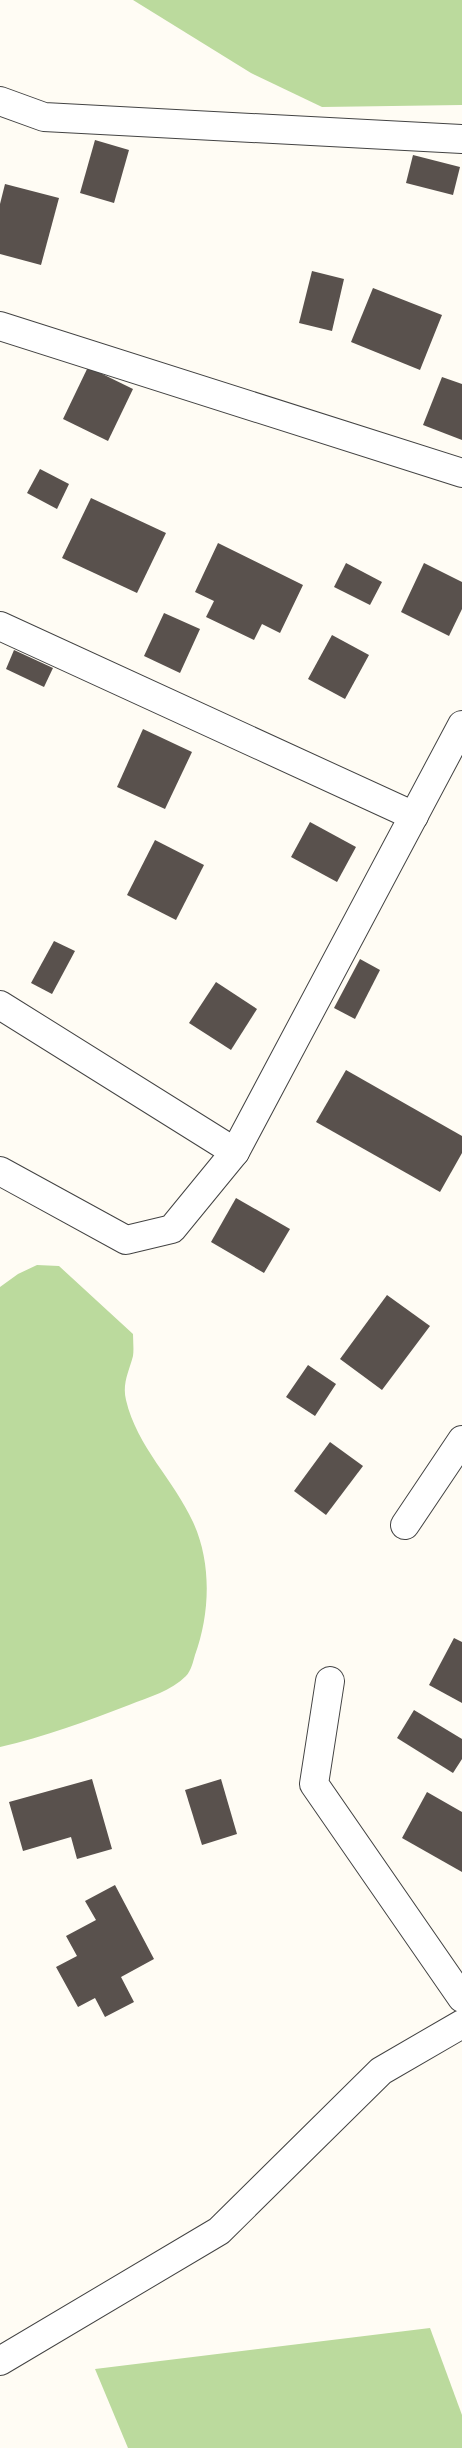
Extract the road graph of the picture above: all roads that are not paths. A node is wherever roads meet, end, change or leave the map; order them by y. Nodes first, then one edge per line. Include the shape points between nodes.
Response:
1 (0, 101) edge
2 (462, 139) edge
3 (0, 326) edge
4 (462, 473) edge
5 (0, 626) edge
6 (462, 725) edge
7 (414, 816) junction
8 (0, 1005) edge
9 (235, 1152) junction
10 (0, 1171) edge
11 (462, 1440) edge
12 (405, 1524) dead end
13 (330, 1681) dead end
14 (462, 1998) edge
15 (462, 2024) edge
16 (0, 2361) edge

1 - 2 street via 44,117
3 - 4 street
5 - 7 street
6 - 7 street
7 - 9 street
8 - 9 street
9 - 10 street via 172,1230 126,1240
11 - 12 street
13 - 14 street via 314,1784
15 - 16 street via 380,2071 219,2231

